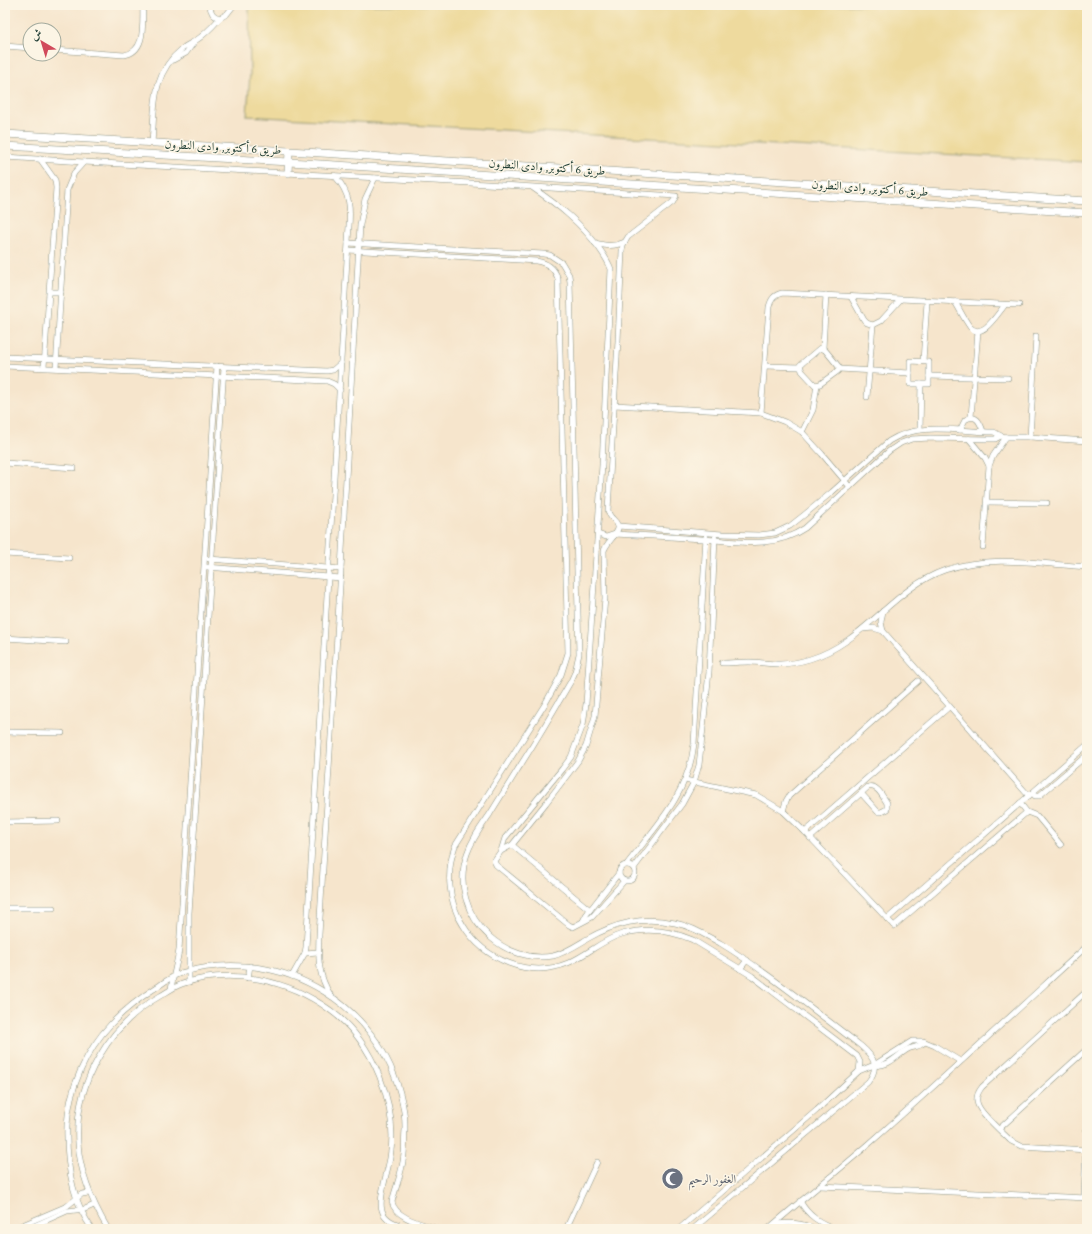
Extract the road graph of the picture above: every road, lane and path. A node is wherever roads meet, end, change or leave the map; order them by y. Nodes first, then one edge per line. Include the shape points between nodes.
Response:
1 (143, 5) edge
2 (234, 5) edge
3 (209, 6) edge
4 (220, 18) junction
5 (5, 46) edge
6 (22, 47) edge
7 (62, 51) edge
8 (5, 134) edge
9 (63, 138) junction
10 (152, 143) junction
11 (5, 146) edge
12 (62, 149) junction
13 (290, 151) junction
14 (5, 157) edge
15 (40, 159) junction
16 (84, 162) junction
17 (289, 162) junction
18 (288, 173) junction
19 (335, 176) junction
20 (375, 178) junction
21 (532, 187) junction
22 (56, 201) junction
23 (66, 201) junction
24 (1087, 201) edge
25 (1087, 213) edge
26 (349, 225) junction
27 (360, 225) junction
28 (625, 242) junction
29 (348, 243) junction
30 (359, 243) junction
31 (595, 243) junction
32 (348, 250) junction
33 (359, 251) junction
34 (612, 280) junction
35 (621, 280) junction
36 (50, 292) junction
37 (61, 292) junction
38 (826, 296) junction
39 (851, 297) junction
40 (611, 298) junction
41 (620, 299) junction
42 (900, 300) junction
43 (927, 302) junction
44 (955, 302) junction
45 (1005, 305) junction
46 (1019, 305) dead end
47 (873, 325) junction
48 (609, 329) junction
49 (619, 329) junction
50 (978, 331) junction
51 (1036, 336) dead end
52 (608, 341) junction
53 (618, 341) junction
54 (823, 348) junction
55 (5, 357) edge
56 (45, 359) junction
57 (57, 359) junction
58 (923, 361) junction
59 (341, 363) junction
60 (5, 366) edge
61 (217, 366) junction
62 (224, 366) junction
63 (765, 366) junction
64 (44, 367) junction
65 (800, 367) junction
66 (56, 368) junction
67 (839, 369) junction
68 (869, 371) junction
69 (910, 373) junction
70 (216, 375) junction
71 (223, 376) junction
72 (929, 376) junction
73 (975, 377) junction
74 (1008, 378) dead end
75 (921, 384) junction
76 (818, 385) junction
77 (340, 390) junction
78 (867, 397) dead end
79 (614, 405) junction
80 (761, 413) junction
81 (971, 417) junction
82 (920, 430) junction
83 (960, 430) junction
84 (802, 432) junction
85 (983, 432) junction
86 (1004, 437) junction
87 (1030, 437) junction
88 (969, 439) junction
89 (1087, 441) edge
90 (5, 463) edge
91 (602, 465) junction
92 (610, 465) junction
93 (989, 466) junction
94 (74, 468) dead end
95 (844, 480) junction
96 (850, 487) junction
97 (987, 502) junction
98 (1047, 503) dead end
99 (618, 526) junction
100 (633, 527) junction
101 (706, 532) junction
102 (716, 533) junction
103 (598, 534) junction
104 (615, 534) junction
105 (633, 535) junction
106 (706, 540) junction
107 (715, 540) junction
108 (983, 547) dead end
109 (5, 554) edge
110 (566, 556) junction
111 (577, 556) junction
112 (70, 558) dead end
113 (205, 559) junction
114 (211, 560) junction
115 (1087, 566) edge
116 (204, 567) junction
117 (211, 568) junction
118 (329, 568) junction
119 (341, 569) junction
120 (596, 572) junction
121 (603, 572) junction
122 (328, 577) junction
123 (340, 578) junction
124 (883, 611) junction
125 (863, 629) junction
126 (883, 632) junction
127 (5, 638) edge
128 (66, 642) dead end
129 (699, 655) junction
130 (710, 655) junction
131 (722, 663) dead end
132 (918, 681) dead end
133 (949, 707) junction
134 (5, 732) edge
135 (62, 733) dead end
136 (1087, 745) edge
137 (1087, 755) edge
138 (685, 780) junction
139 (694, 782) junction
140 (861, 793) junction
141 (1030, 795) junction
142 (1020, 803) junction
143 (530, 810) junction
144 (783, 811) junction
145 (1027, 812) junction
146 (536, 815) junction
147 (58, 821) dead end
148 (5, 822) edge
149 (805, 832) junction
150 (810, 838) junction
151 (1061, 844) dead end
152 (512, 845) junction
153 (501, 851) junction
154 (627, 864) junction
155 (634, 868) junction
156 (619, 873) junction
157 (624, 881) junction
158 (5, 908) edge
159 (53, 908) dead end
160 (590, 910) junction
161 (887, 920) junction
162 (583, 921) junction
163 (1087, 946) edge
164 (318, 952) junction
165 (305, 953) junction
166 (747, 960) junction
167 (250, 966) junction
168 (758, 968) junction
169 (740, 969) junction
170 (189, 972) junction
171 (292, 976) junction
172 (752, 976) junction
173 (172, 977) junction
174 (248, 978) junction
175 (189, 982) junction
176 (171, 989) junction
177 (1087, 991) edge
178 (331, 996) junction
179 (1087, 1049) edge
180 (960, 1061) junction
181 (874, 1065) junction
182 (859, 1071) junction
183 (68, 1114) junction
184 (78, 1116) junction
185 (1087, 1116) edge
186 (999, 1129) junction
187 (1086, 1150) edge
188 (597, 1162) dead end
189 (386, 1181) junction
190 (397, 1183) junction
191 (820, 1186) junction
192 (89, 1193) junction
193 (1085, 1198) edge
194 (76, 1199) junction
195 (800, 1201) junction
196 (94, 1205) junction
197 (706, 1206) junction
198 (81, 1209) junction
199 (713, 1213) junction
200 (818, 1221) junction
201 (774, 1224) junction
202 (12, 1229) edge
203 (27, 1229) edge
204 (92, 1229) edge
205 (108, 1229) edge
206 (410, 1229) edge
207 (437, 1229) edge
208 (566, 1229) edge
209 (679, 1229) edge
210 (693, 1229) edge
211 (768, 1229) edge
212 (814, 1229) edge
213 (836, 1229) edge

1 - 7 street via 141,41 131,53 124,55
2 - 4 street
3 - 4 street via 214,15
4 - 10 street via 186,53 172,60 162,73 158,84
5 - 6 street
8 - 9 street, طريق 6 أكتوبر, وادى النطرون
9 - 10 street, طريق 6 أكتوبر, وادى النطرون
9 - 12 street
10 - 13 street, طريق 6 أكتوبر, وادى النطرون
11 - 12 street, طريق 6 أكتوبر, وادى النطرون
12 - 17 street, طريق 6 أكتوبر, وادى النطرون
13 - 17 street
13 - 24 street, طريق 6 أكتوبر, وادى النطرون
14 - 15 street
15 - 16 street
15 - 22 street via 55,180
16 - 18 street
16 - 23 street via 71,178
17 - 18 street
17 - 25 street, طريق 6 أكتوبر, وادى النطرون
18 - 19 street
19 - 20 street
19 - 26 street via 345,189 349,200
20 - 21 street
20 - 27 street via 365,199
21 - 28 street via 676,196 673,202 631,234
21 - 31 street via 567,213
22 - 23 street
22 - 36 street
23 - 37 street
26 - 27 street
26 - 29 street
27 - 30 street
28 - 31 street via 613,246
28 - 35 street via 622,251
29 - 30 street
29 - 32 street
30 - 33 street
30 - 111 street via 543,254 556,258 566,268 570,282
31 - 34 street via 610,265
32 - 33 street
32 - 59 street
33 - 110 street via 536,261 553,269 559,286
33 - 119 street
34 - 35 street
34 - 40 street
35 - 41 street
36 - 37 street
36 - 56 street
37 - 57 street
38 - 39 street
38 - 54 street
38 - 63 street via 782,293 773,298 769,307
39 - 42 street
39 - 47 street via 865,322
40 - 41 street
40 - 48 street
41 - 49 street
42 - 43 street
42 - 47 street via 882,321
43 - 44 street
43 - 58 street
44 - 45 street
44 - 50 street via 971,327
45 - 46 street
45 - 50 street via 987,327
47 - 68 street
48 - 49 street
48 - 52 street
49 - 53 street
50 - 73 street
51 - 87 street
52 - 53 street
52 - 91 street
53 - 79 street
54 - 65 street via 818,349
54 - 67 street
55 - 56 street
56 - 57 street
56 - 64 street
57 - 61 street
57 - 66 street
58 - 69 street via 910,361
58 - 72 street via 929,362
59 - 62 street via 333,370 327,371
59 - 77 street
60 - 64 street
61 - 62 street
61 - 70 street
62 - 71 street
63 - 65 street
63 - 80 street
64 - 66 street
65 - 76 street via 812,383
66 - 70 street
67 - 68 street
67 - 76 street
68 - 69 street
68 - 78 street
69 - 75 street via 910,384
70 - 71 street
70 - 113 street
71 - 77 street via 327,381
71 - 114 street
72 - 73 street
72 - 75 street via 929,384
73 - 74 street
73 - 81 street
75 - 82 street
76 - 84 street via 813,410
77 - 118 street
79 - 80 street
79 - 92 street
80 - 84 street
81 - 83 street via 965,420
81 - 85 street via 980,421
82 - 83 street
82 - 95 street via 904,433 889,441
83 - 85 street
84 - 95 street
85 - 86 street via 994,432
86 - 87 street
86 - 88 street
86 - 93 street
87 - 89 street
88 - 93 street
88 - 96 street via 920,439 901,443
90 - 94 street
91 - 92 street
91 - 103 street
92 - 99 street via 608,513
93 - 97 street
95 - 96 street
95 - 102 street via 781,531 763,535
96 - 107 street via 792,537 755,543
97 - 98 street
97 - 108 street
99 - 100 street
99 - 104 street
100 - 101 street
100 - 105 street
101 - 102 street
101 - 106 street
102 - 107 street
103 - 104 street via 606,538
103 - 120 street
104 - 105 street
104 - 121 street via 605,547
105 - 106 street
106 - 107 street
106 - 129 street
107 - 130 street
109 - 112 street
110 - 111 street
110 - 169 street via 566,662 545,704 455,846 449,878 451,896 458,916 466,931 480,946 505,962 526,968 559,966 612,938 651,930 688,938
111 - 166 street via 579,654 575,672 537,740 470,846 463,871 463,890 467,904 477,923 490,937 511,951 528,956 554,956 603,930 630,922 649,920 692,928
113 - 114 street
113 - 116 street
114 - 117 street
114 - 118 street
115 - 124 street via 1005,560 961,565 924,579
116 - 117 street
116 - 173 street via 179,950
117 - 122 street
117 - 170 street via 189,913
118 - 119 street
118 - 122 street
119 - 123 street
120 - 121 street
120 - 143 street via 583,725 566,764
121 - 146 street via 605,598 592,728 578,761
122 - 123 street
122 - 165 street
123 - 164 street
124 - 125 street
124 - 126 street
125 - 126 street via 873,628
125 - 131 street via 839,647 809,659 779,664
126 - 133 street
127 - 128 street
129 - 130 street
129 - 138 street via 694,744
130 - 139 street via 702,746
132 - 144 street via 789,796
133 - 141 street
133 - 149 street
134 - 135 street
136 - 141 street
137 - 141 street via 1039,796
138 - 139 street
138 - 154 street via 670,807
139 - 144 street via 756,795
139 - 155 street via 677,812
140 - 140 street via 868,786 874,787 887,803 886,809 878,812
140 - 150 street
141 - 142 street
142 - 145 street
142 - 161 street
143 - 146 street
143 - 153 street via 505,838
144 - 149 street
145 - 151 street via 1037,816
145 - 161 street via 896,925
146 - 152 street
147 - 148 street
149 - 150 street
150 - 161 street
152 - 153 street
152 - 160 street
153 - 162 street via 494,859 496,865 569,925 575,926
154 - 155 street
154 - 156 street via 621,867
155 - 157 street via 636,872 633,879
156 - 157 street
156 - 160 street
157 - 162 street via 592,917
158 - 159 street
160 - 162 street
163 - 180 street
164 - 165 street
164 - 178 street via 321,977
165 - 171 street
166 - 168 street
166 - 169 street
167 - 170 street via 206,967
167 - 171 street
167 - 174 street
168 - 172 street
168 - 181 street via 866,1051 872,1057
169 - 172 street
170 - 173 street
170 - 175 street
171 - 178 street via 313,984
172 - 182 street via 857,1056 860,1062
173 - 176 street
173 - 183 street via 134,1002 103,1032 82,1068
174 - 175 street via 228,976
174 - 189 street via 275,982 305,995 331,1011 353,1032 366,1050 384,1087 391,1117 392,1147
175 - 176 street
176 - 184 street via 151,1000 133,1015 103,1049 89,1077
177 - 186 street via 979,1091 977,1100 980,1108
178 - 190 street via 365,1025 387,1059 398,1084 405,1116 404,1154
179 - 186 street
180 - 181 street via 925,1042 907,1050 889,1063
180 - 191 street
181 - 182 street
181 - 199 street via 872,1077 868,1082
182 - 197 street
183 - 184 street
183 - 194 street via 69,1171
184 - 192 street via 81,1168
185 - 187 street
186 - 187 street via 1011,1141 1021,1146
187 - 193 street
188 - 208 street
189 - 190 street
189 - 206 street via 381,1199 382,1212 388,1220
190 - 207 street via 392,1202 396,1211
191 - 193 street
191 - 195 street
192 - 194 street via 82,1194
192 - 196 street
194 - 198 street
194 - 202 street via 67,1206
195 - 200 street via 808,1214
195 - 201 street
196 - 198 street
196 - 205 street
197 - 199 street
197 - 209 street
198 - 203 street via 67,1211
198 - 204 street
199 - 210 street
200 - 212 street
200 - 213 street
201 - 211 street
201 - 212 street via 806,1224

